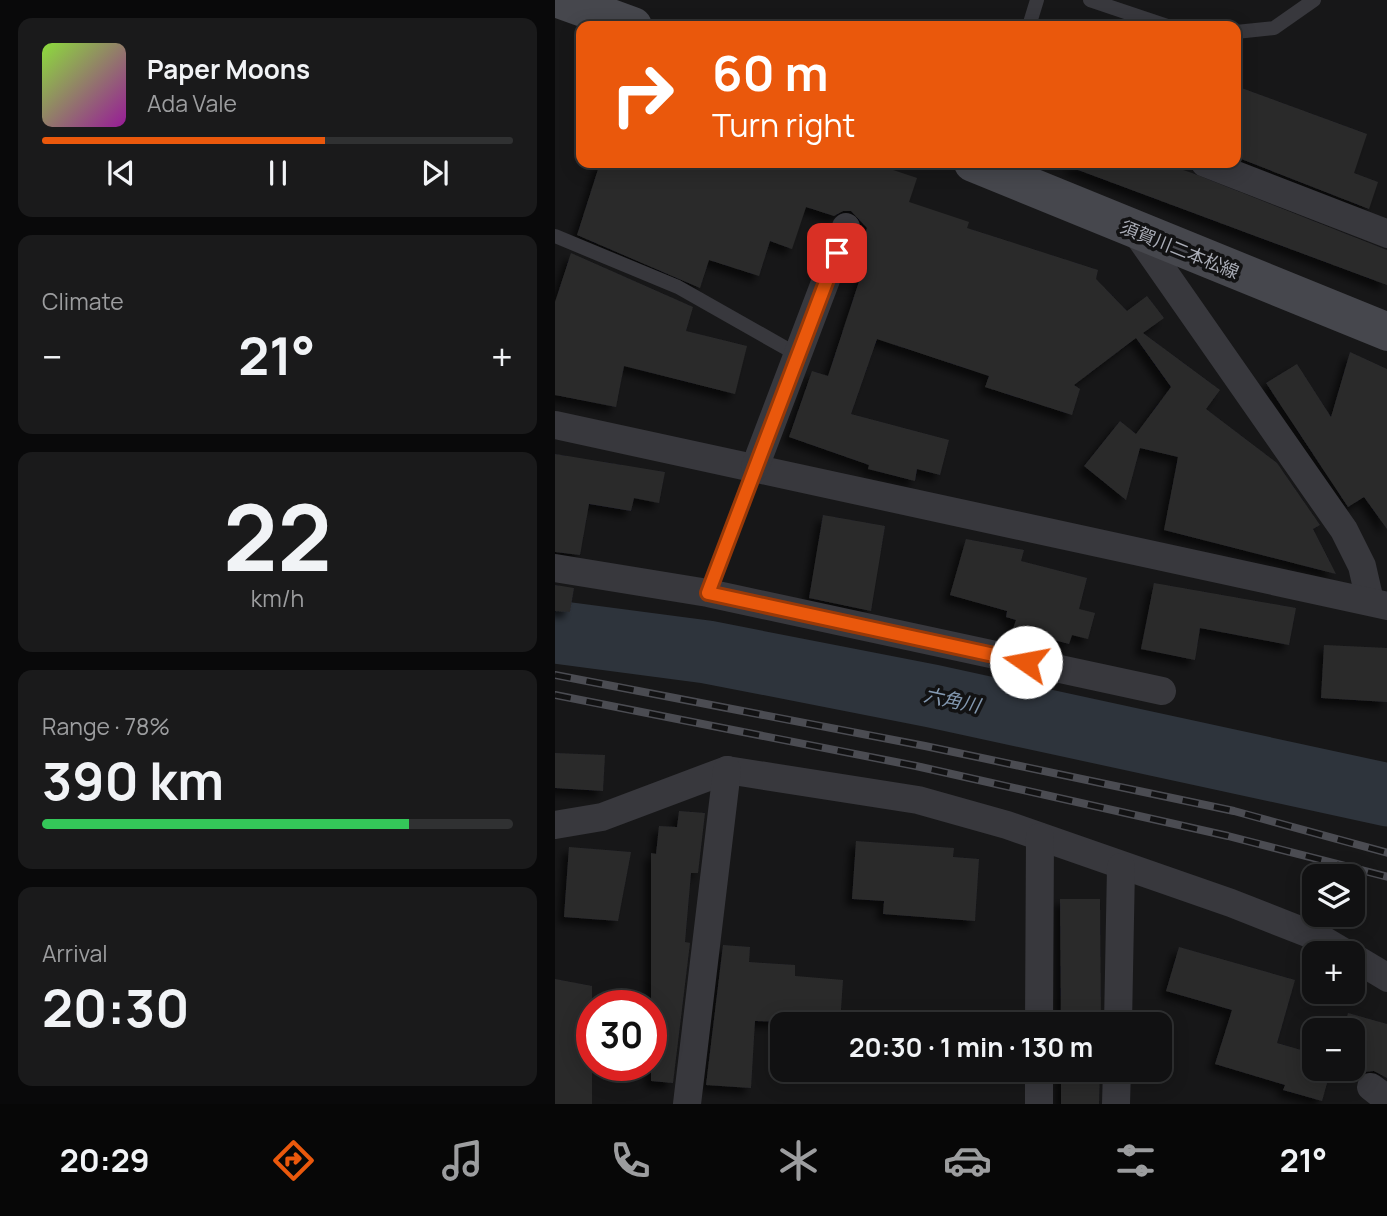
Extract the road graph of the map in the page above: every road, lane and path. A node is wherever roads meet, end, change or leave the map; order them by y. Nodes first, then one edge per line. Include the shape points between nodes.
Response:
1 (561, 0) edge
2 (1037, 0) edge
3 (1090, 0) edge
4 (1314, 0) edge
5 (619, 21) edge
6 (1031, 21) edge
7 (1152, 21) edge
8 (1241, 31) edge
9 (985, 168) edge
10 (1218, 168) edge
11 (846, 227) dead end
12 (1136, 232) junction
13 (1387, 233) edge
14 (555, 236) edge
15 (1387, 332) edge
16 (798, 355) junction
17 (555, 425) edge
18 (755, 467) junction
19 (555, 568) edge
20 (708, 593) junction
21 (1379, 603) edge
22 (1162, 691) dead end
23 (727, 771) junction
24 (555, 825) edge
25 (1040, 838) junction
26 (1121, 867) junction
27 (1325, 941) edge
28 (1365, 964) edge
29 (1387, 978) edge
30 (1039, 1012) edge
31 (1118, 1012) edge
32 (1039, 1082) edge
33 (1117, 1082) edge
34 (687, 1104) edge
35 (1039, 1104) edge
36 (1116, 1104) edge

1 - 5 main road
2 - 6 lane
3 - 7 lane
4 - 8 lane via 1274,28
9 - 12 main road, 須賀川二本松線
10 - 13 street
11 - 16 street
12 - 15 main road, 須賀川二本松線
12 - 21 street via 1344,530
14 - 16 lane via 678,286
16 - 18 street
17 - 18 street
18 - 20 lane
18 - 21 street
19 - 20 street
20 - 22 street
23 - 24 street via 602,817
23 - 25 street via 918,800
23 - 34 street
25 - 26 street
25 - 30 street
26 - 27 street via 1231,903
26 - 31 street
28 - 29 street
32 - 35 street
33 - 36 street

